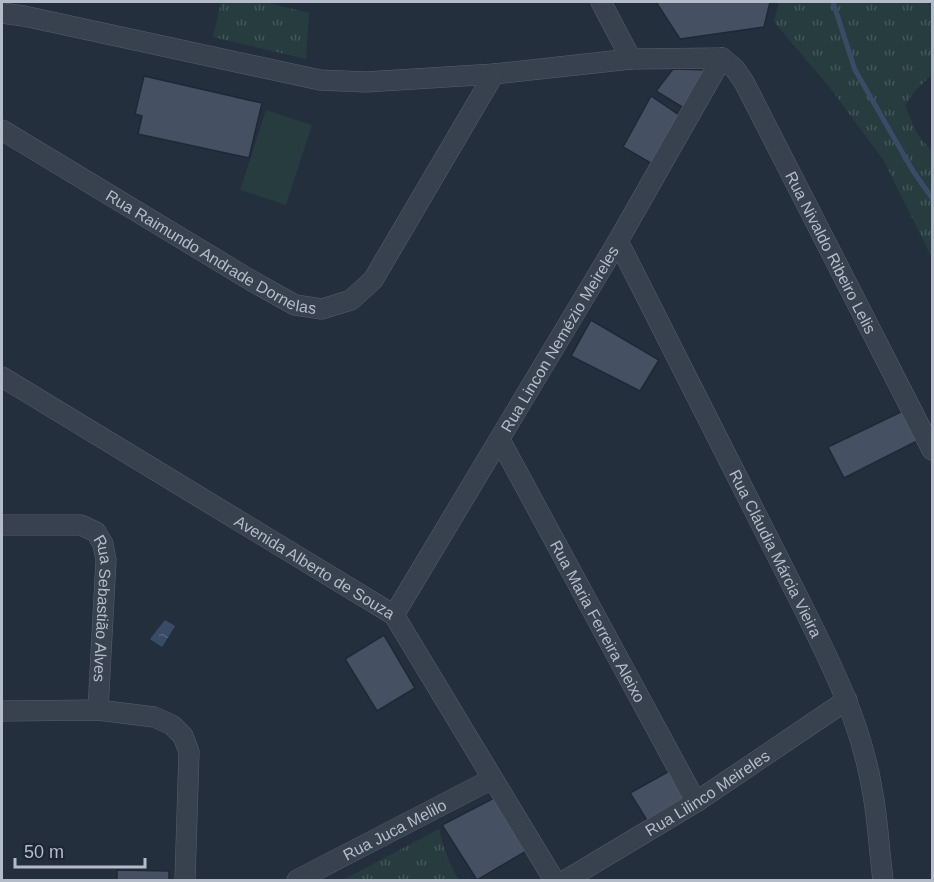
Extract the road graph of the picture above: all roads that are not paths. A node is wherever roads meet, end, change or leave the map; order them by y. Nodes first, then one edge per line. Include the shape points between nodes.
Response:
1 (601, 2) edge
2 (2, 13) edge
3 (722, 58) junction
4 (631, 59) junction
5 (494, 74) junction
6 (2, 130) edge
7 (618, 241) junction
8 (2, 376) edge
9 (500, 440) junction
10 (933, 450) edge
11 (2, 525) edge
12 (394, 615) junction
13 (847, 700) junction
14 (98, 710) junction
15 (2, 711) edge
16 (2, 722) edge
17 (492, 779) junction
18 (696, 802) junction
19 (185, 880) edge
20 (297, 880) edge
21 (554, 880) edge
22 (566, 880) edge
23 (883, 880) edge

1 - 4 street
2 - 5 street via 320,80 366,82
3 - 4 street
3 - 7 street, Rua Lincon Nemézio Meireles
3 - 10 street, Rua Nivaldo Ribeiro Lelis via 744,82
4 - 5 street
5 - 6 street, Rua Raimundo Andrade Dornelas via 373,280 351,300 322,309 295,305 260,286
7 - 9 street, Rua Lincon Nemézio Meireles
7 - 13 street, Rua Cláudia Márcia Vieira
8 - 12 street, Avenida Alberto de Souza
9 - 12 street, Rua Lincon Nemézio Meireles
9 - 18 street, Rua Maria Ferreira Aleixo
11 - 14 street, Rua Sebastião Alves via 81,525 96,532 104,544
12 - 17 street, Avenida Alberto de Souza
13 - 18 street, Rua Lilinco Meireles
13 - 23 street, Rua Cláudia Márcia Vieira via 873,790
14 - 15 street
14 - 19 street via 154,717 172,725 183,736 189,752
15 - 16 street
17 - 20 street, Rua Juca Melilo
17 - 21 street, Avenida Alberto de Souza
18 - 22 street, Rua Lilinco Meireles

